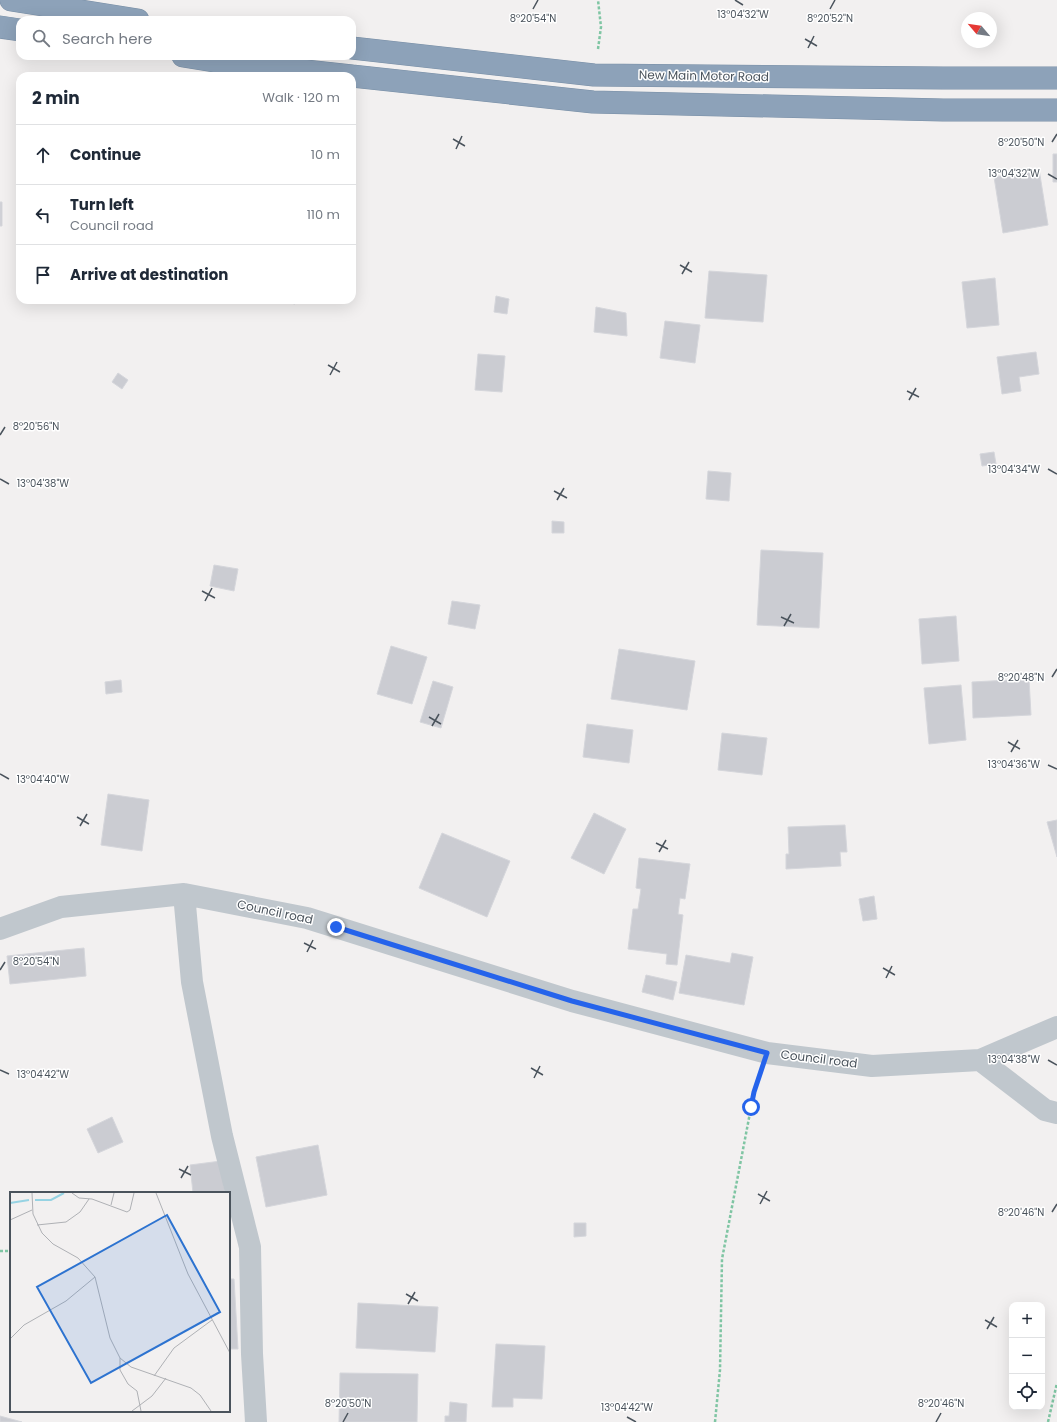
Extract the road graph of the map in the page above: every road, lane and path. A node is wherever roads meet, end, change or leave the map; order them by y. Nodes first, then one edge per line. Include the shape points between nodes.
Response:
1 (11, 0) edge
2 (598, 0) edge
3 (113, 16) edge
4 (0, 27) edge
5 (16, 29) edge
6 (356, 48) edge
7 (208, 60) edge
8 (315, 72) edge
9 (594, 75) junction
10 (356, 76) edge
11 (1057, 78) edge
12 (1057, 110) edge
13 (184, 894) junction
14 (0, 929) edge
15 (1057, 1027) edge
16 (767, 1053) junction
17 (980, 1060) junction
18 (1057, 1113) edge
19 (10, 1250) edge
20 (0, 1252) edge
21 (1057, 1382) edge
22 (256, 1422) edge
23 (714, 1422) edge
24 (1048, 1422) edge

1 - 3 highway
2 - 9 path via 601,27
4 - 5 highway
6 - 9 highway, New Main Motor Road
7 - 8 highway
9 - 11 highway, New Main Motor Road
10 - 12 highway via 593,102
13 - 14 street, Council road via 61,907
13 - 16 street, Council road via 307,918 572,1001
13 - 22 street via 192,982 222,1136 250,1247
15 - 17 street, Council road
16 - 17 street, Council road via 872,1066
16 - 23 path via 754,1092 722,1259 720,1370
17 - 18 street via 1045,1110
19 - 20 path
21 - 24 path

